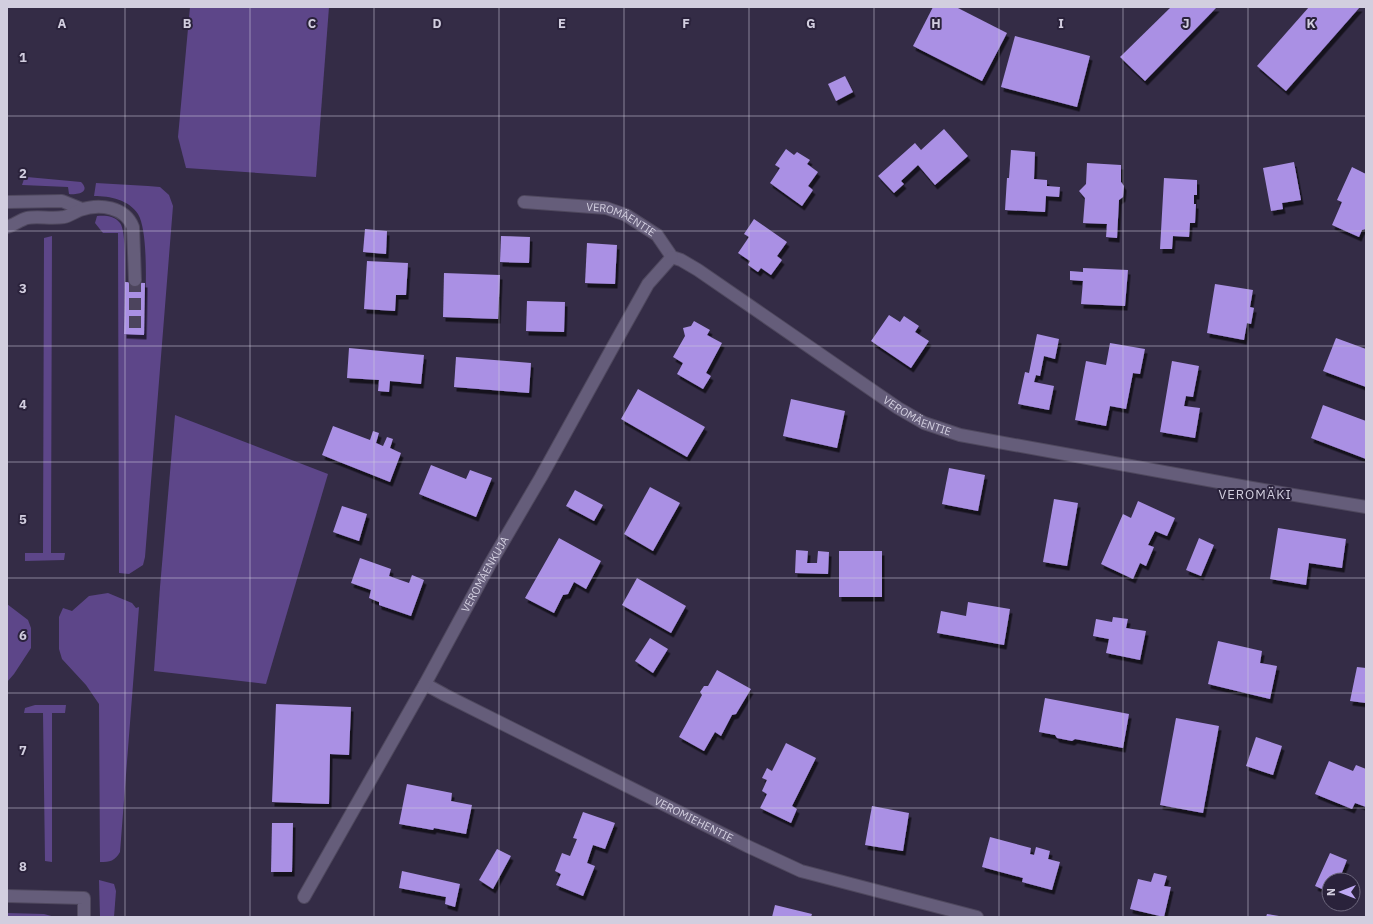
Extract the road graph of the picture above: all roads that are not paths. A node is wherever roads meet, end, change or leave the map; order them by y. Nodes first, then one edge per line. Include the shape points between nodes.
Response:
1 (524, 202) dead end
2 (10, 203) edge
3 (82, 209) junction
4 (9, 226) edge
5 (672, 257) junction
6 (135, 280) tunnel mouth
7 (1366, 507) edge
8 (425, 684) junction
9 (7, 896) edge
10 (304, 897) dead end
11 (84, 917) edge
12 (977, 917) edge

1 - 5 street, VEROMÄENTIE via 606,208 626,215 656,235
2 - 3 street via 62,201
2 - 4 street
3 - 4 street via 65,217 27,218
3 - 6 street via 98,206 115,209 130,220 133,227
5 - 7 street, VEROMÄENTIE via 698,270 898,408 924,423 960,436
5 - 8 street, VEROMÄENKUJA via 648,284
8 - 10 street, VEROMÄENKUJA
8 - 12 street, VEROMIEHENTIE via 801,871
9 - 11 street via 84,898

